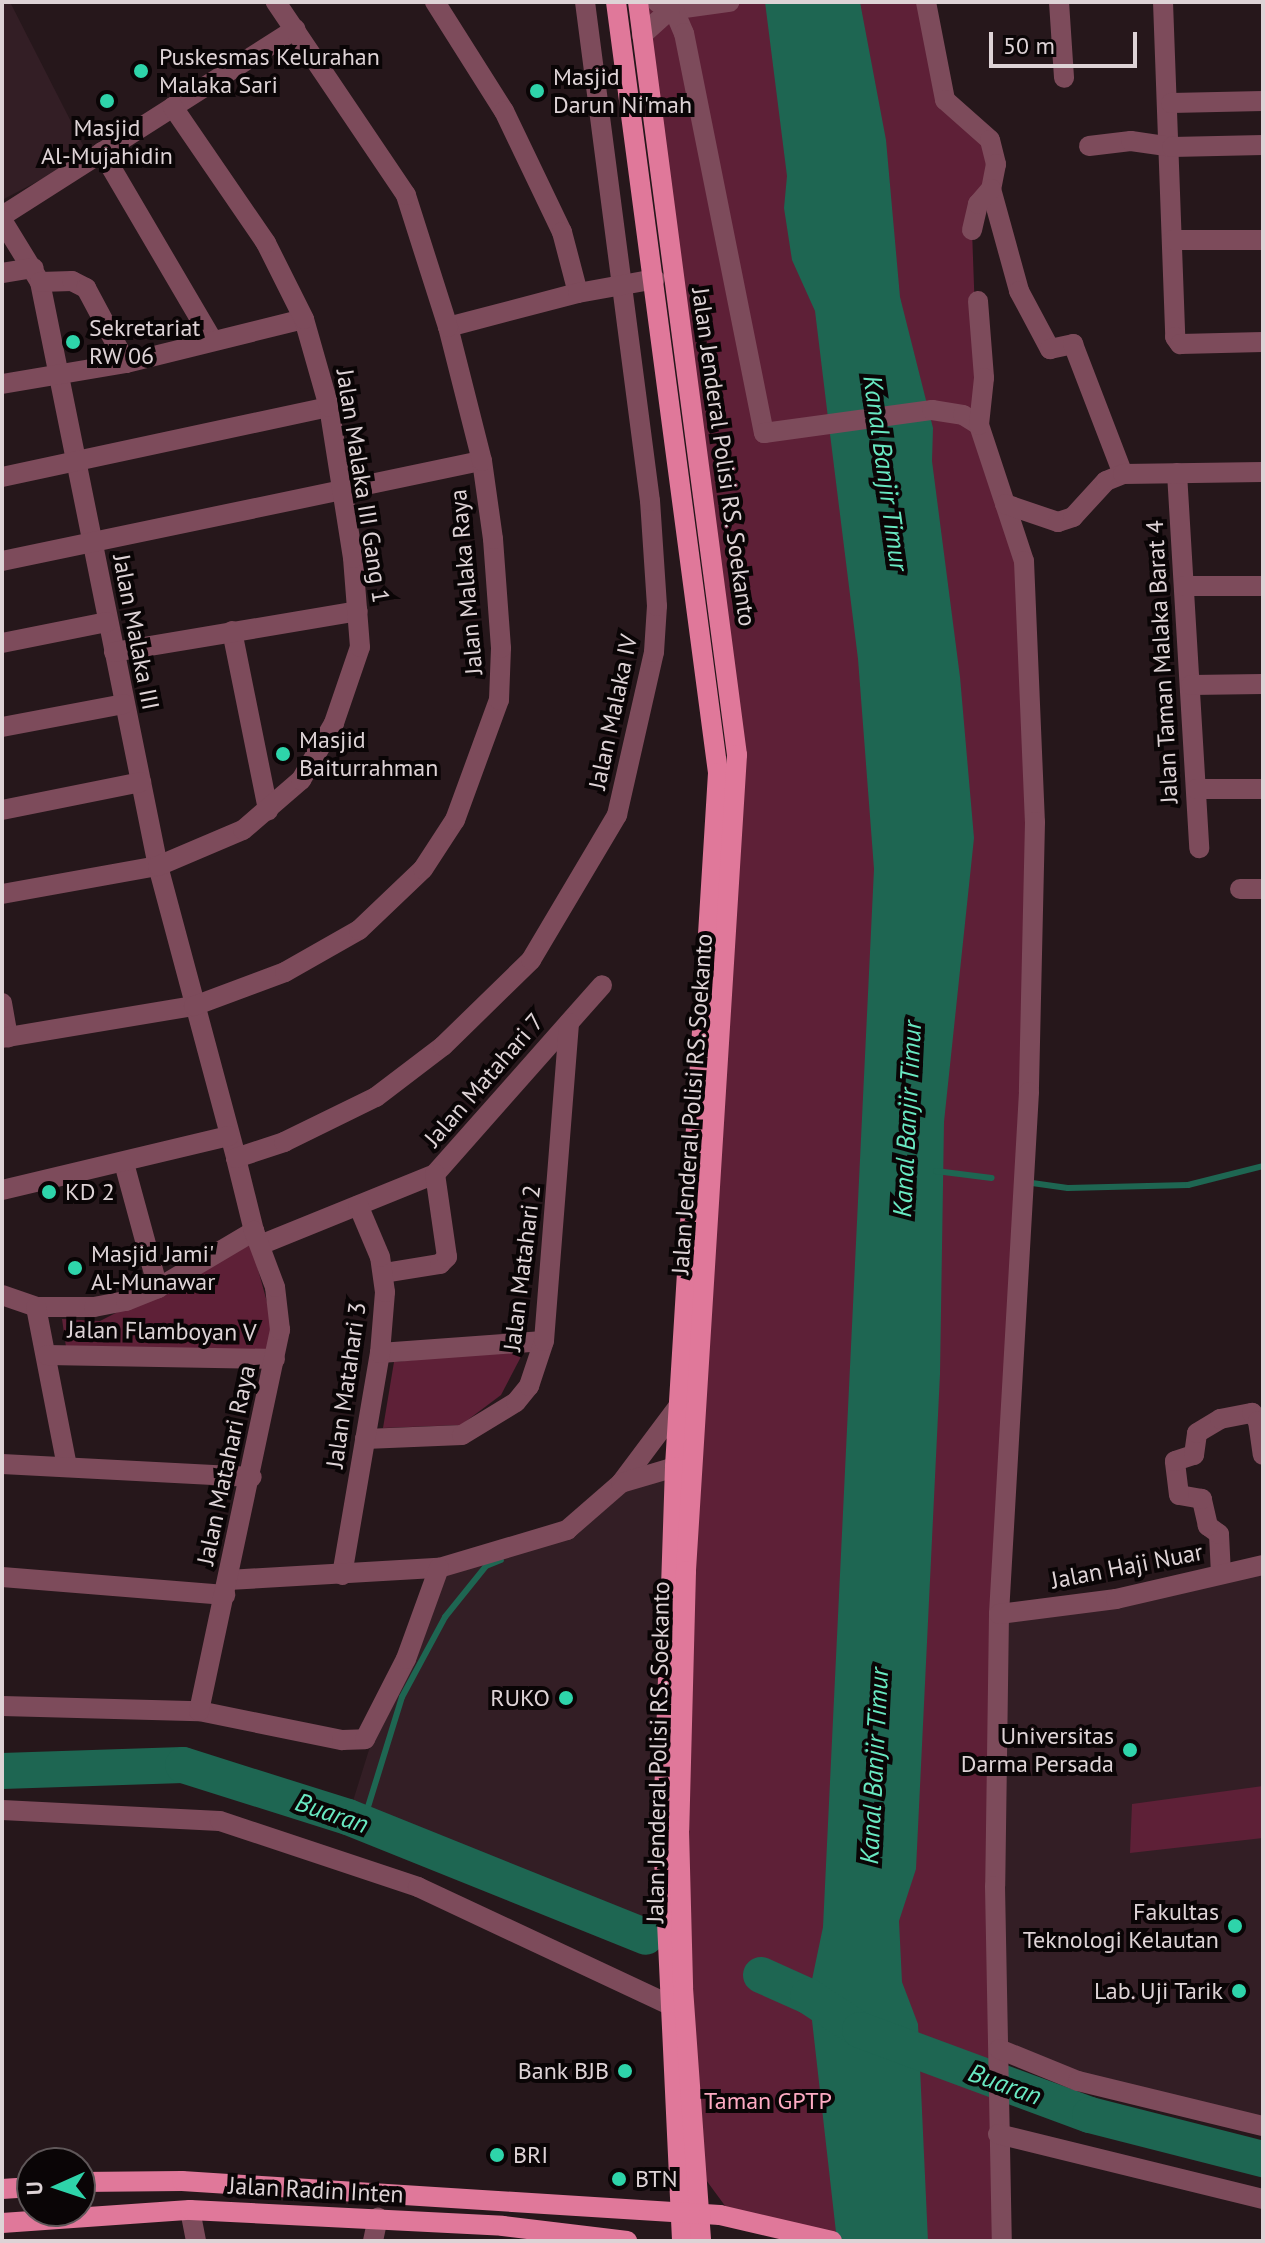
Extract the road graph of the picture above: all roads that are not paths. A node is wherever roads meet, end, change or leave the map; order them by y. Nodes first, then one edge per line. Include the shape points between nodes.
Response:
1 (276, 2) edge
2 (435, 2) edge
3 (585, 2) edge
4 (616, 2) edge
5 (638, 2) edge
6 (729, 2) edge
7 (926, 2) edge
8 (1059, 2) edge
9 (1163, 2) edge
10 (670, 8) edge
11 (295, 29) junction
12 (642, 35) junction
13 (1064, 78) dead end
14 (1263, 101) edge
15 (1171, 103) junction
16 (173, 107) junction
17 (1263, 145) edge
18 (1089, 146) dead end
19 (1172, 147) junction
20 (102, 152) junction
21 (991, 189) junction
22 (2, 218) edge
23 (972, 230) dead end
24 (1172, 240) junction
25 (1263, 240) edge
26 (2, 273) edge
27 (37, 275) junction
28 (655, 279) junction
29 (623, 285) junction
30 (578, 293) junction
31 (978, 301) dead end
32 (304, 319) junction
33 (448, 327) junction
34 (213, 341) junction
35 (1263, 342) edge
36 (126, 363) junction
37 (60, 373) junction
38 (2, 384) edge
39 (329, 407) junction
40 (979, 425) junction
41 (482, 461) junction
42 (78, 462) junction
43 (1263, 472) edge
44 (1177, 473) junction
45 (1123, 474) junction
46 (2, 477) edge
47 (340, 487) junction
48 (1005, 504) junction
49 (92, 544) junction
50 (2, 561) edge
51 (1184, 586) junction
52 (1263, 586) edge
53 (358, 611) junction
54 (107, 622) junction
55 (232, 631) junction
56 (2, 643) edge
57 (114, 652) junction
58 (1263, 684) edge
59 (1191, 685) junction
60 (124, 704) junction
61 (2, 727) edge
62 (141, 782) junction
63 (1196, 789) junction
64 (1263, 789) edge
65 (2, 810) edge
66 (268, 810) junction
67 (1199, 848) dead end
68 (158, 866) junction
69 (1240, 889) dead end
70 (1263, 889) edge
71 (2, 894) edge
72 (602, 985) dead end
73 (2, 1003) edge
74 (194, 1006) junction
75 (569, 1023) junction
76 (5, 1038) edge
77 (229, 1136) junction
78 (236, 1158) junction
79 (124, 1163) junction
80 (435, 1174) junction
81 (2, 1190) edge
82 (358, 1205) junction
83 (257, 1238) junction
84 (384, 1273) junction
85 (158, 1288) junction
86 (2, 1295) edge
87 (36, 1307) junction
88 (544, 1341) junction
89 (380, 1353) junction
90 (47, 1355) junction
91 (275, 1359) junction
92 (680, 1404) junction
93 (661, 1430) junction
94 (365, 1439) junction
95 (1263, 1455) edge
96 (2, 1464) edge
97 (67, 1466) junction
98 (667, 1468) junction
99 (252, 1477) junction
100 (621, 1483) junction
101 (1263, 1565) edge
102 (439, 1568) junction
103 (1221, 1574) junction
104 (342, 1575) junction
105 (2, 1577) edge
106 (227, 1587) junction
107 (999, 1614) junction
108 (2, 1706) edge
109 (199, 1711) junction
110 (2, 1810) edge
111 (674, 1993) junction
112 (999, 2059) junction
113 (998, 2124) junction
114 (1263, 2126) edge
115 (695, 2165) junction
116 (96, 2182) edge
117 (1263, 2199) edge
118 (190, 2210) junction
119 (691, 2214) junction
120 (378, 2218) junction
121 (734, 2218) junction
122 (2, 2223) edge
123 (196, 2241) edge
124 (373, 2241) edge
125 (627, 2241) edge
126 (682, 2241) edge
127 (701, 2241) edge
128 (832, 2241) edge
129 (1002, 2241) edge

1 - 11 street, Jalan Malaka Raya
2 - 30 street via 504,111 562,232
3 - 29 street, Jalan Malaka IV
4 - 28 main road, Jalan Jenderal Polisi RS. Soekanto
5 - 12 main road, Jalan Jenderal Polisi RS. Soekanto
6 - 10 street
7 - 21 street via 945,100 990,140 996,164
8 - 13 street
9 - 15 street
10 - 12 street
10 - 40 street via 684,33 764,433 932,410 963,415
11 - 16 street, Jalan Malaka III
11 - 33 street, Jalan Malaka Raya via 406,195
12 - 111 main road, Jalan Jenderal Polisi RS. Soekanto via 737,755 686,1571
14 - 15 street
15 - 19 street
16 - 20 street, Jalan Malaka III
16 - 32 street, Jalan Malaka III Gang 1 via 266,243
17 - 19 street
18 - 19 street via 1131,141
19 - 24 street
20 - 22 street, Jalan Malaka III
20 - 34 street
21 - 23 street via 978,204
21 - 45 street via 1019,291 1050,349 1073,344
22 - 27 street, Jalan Malaka III
24 - 25 street
24 - 35 street via 1174,332 1180,344
26 - 27 street
27 - 36 street via 86,288
27 - 37 street, Jalan Malaka III
28 - 29 street
28 - 92 main road, Jalan Jenderal Polisi RS. Soekanto via 718,773
29 - 30 street
29 - 78 street, Jalan Malaka IV via 650,501 657,626 617,815 531,960 443,1046 376,1097 284,1142
30 - 33 street
31 - 40 street via 984,346
32 - 34 street
32 - 39 street, Jalan Malaka III Gang 1
33 - 41 street, Jalan Malaka Raya
34 - 36 street
36 - 37 street
37 - 38 street
37 - 42 street, Jalan Malaka III
39 - 42 street
39 - 47 street, Jalan Malaka III Gang 1
40 - 48 street
41 - 47 street
41 - 74 street, Jalan Malaka Raya via 502,670 481,756 455,820 423,869 359,930 285,972
42 - 46 street
42 - 49 street, Jalan Malaka III
43 - 44 street
44 - 45 street
44 - 51 street, Jalan Taman Malaka Barat 4
45 - 48 street via 1106,481 1073,517 1058,522
47 - 49 street
47 - 53 street, Jalan Malaka III Gang 1
48 - 107 street via 1024,561 1035,822 1029,1092
49 - 50 street
49 - 54 street, Jalan Malaka III
51 - 52 street
51 - 59 street, Jalan Taman Malaka Barat 4
53 - 55 street
53 - 66 street, Jalan Malaka III Gang 1 via 360,647 334,723 301,780
54 - 56 street
54 - 57 street, Jalan Malaka III
55 - 57 street
55 - 66 street
57 - 60 street, Jalan Malaka III
58 - 59 street
59 - 63 street, Jalan Taman Malaka Barat 4
60 - 61 street
60 - 62 street, Jalan Malaka III
62 - 65 street
62 - 68 street, Jalan Malaka III
63 - 64 street
63 - 67 street, Jalan Taman Malaka Barat 4
66 - 68 street, Jalan Malaka III Gang 1 via 231,837
68 - 71 street, Jalan Malaka III Gang 1
68 - 74 street, Jalan Malaka III
69 - 70 street
72 - 75 street, Jalan Matahari 7
73 - 76 street
74 - 76 street, Jalan Malaka Raya
74 - 77 street
75 - 80 street, Jalan Matahari 7
75 - 88 street, Jalan Matahari 2
77 - 78 street
77 - 79 street
78 - 83 street
79 - 81 street
79 - 85 street
80 - 82 street, Jalan Matahari 7
80 - 84 street via 447,1257 440,1264
82 - 83 street, Jalan Matahari 7
82 - 84 street, Jalan Matahari 3
83 - 85 street
83 - 91 street, Jalan Matahari Raya via 280,1311
84 - 89 street, Jalan Matahari 3
85 - 87 street via 94,1307
86 - 87 street
87 - 90 street
88 - 89 street
88 - 94 street, Jalan Matahari 2 via 523,1395 469,1432
89 - 94 street, Jalan Matahari 3
90 - 91 street, Jalan Flamboyan V
90 - 97 street
91 - 99 street, Jalan Matahari Raya
92 - 93 street
92 - 98 main road, Jalan Jenderal Polisi RS. Soekanto
93 - 98 street
93 - 100 street
94 - 104 street, Jalan Matahari 3
95 - 103 street via 1252,1413 1225,1417 1202,1430 1194,1455 1175,1461 1179,1495 1202,1499 1208,1526 1219,1534
96 - 97 street
97 - 99 street
98 - 100 street
98 - 111 main road, Jalan Jenderal Polisi RS. Soekanto via 673,1532 663,1869
99 - 106 street, Jalan Matahari Raya
100 - 102 street via 567,1530
101 - 103 street, Jalan Haji Nuar
102 - 104 street
102 - 109 street via 406,1659 365,1739 342,1740
103 - 107 street, Jalan Haji Nuar via 1116,1599
104 - 106 street
105 - 106 street
106 - 109 street, Jalan Matahari Raya
107 - 112 street
108 - 109 street
110 - 111 street via 220,1821 418,1887
111 - 115 main road, Jalan Jenderal Polisi RS. Soekanto
111 - 119 main road, Jalan Jenderal Polisi RS. Soekanto
112 - 113 street
112 - 114 street via 1123,2095
113 - 117 street
113 - 129 street
115 - 119 main road, Jalan Jenderal Polisi RS. Soekanto
115 - 121 main road
116 - 119 main road, Jalan Radin Inten via 182,2181
118 - 120 main road, Jalan Radin Inten
118 - 122 main road, Jalan Radin Inten
118 - 123 street
119 - 121 main road, Jalan Radin Inten
119 - 126 main road
119 - 127 main road
120 - 124 street
120 - 125 main road, Jalan Radin Inten
121 - 128 main road, Jalan Radin Inten

